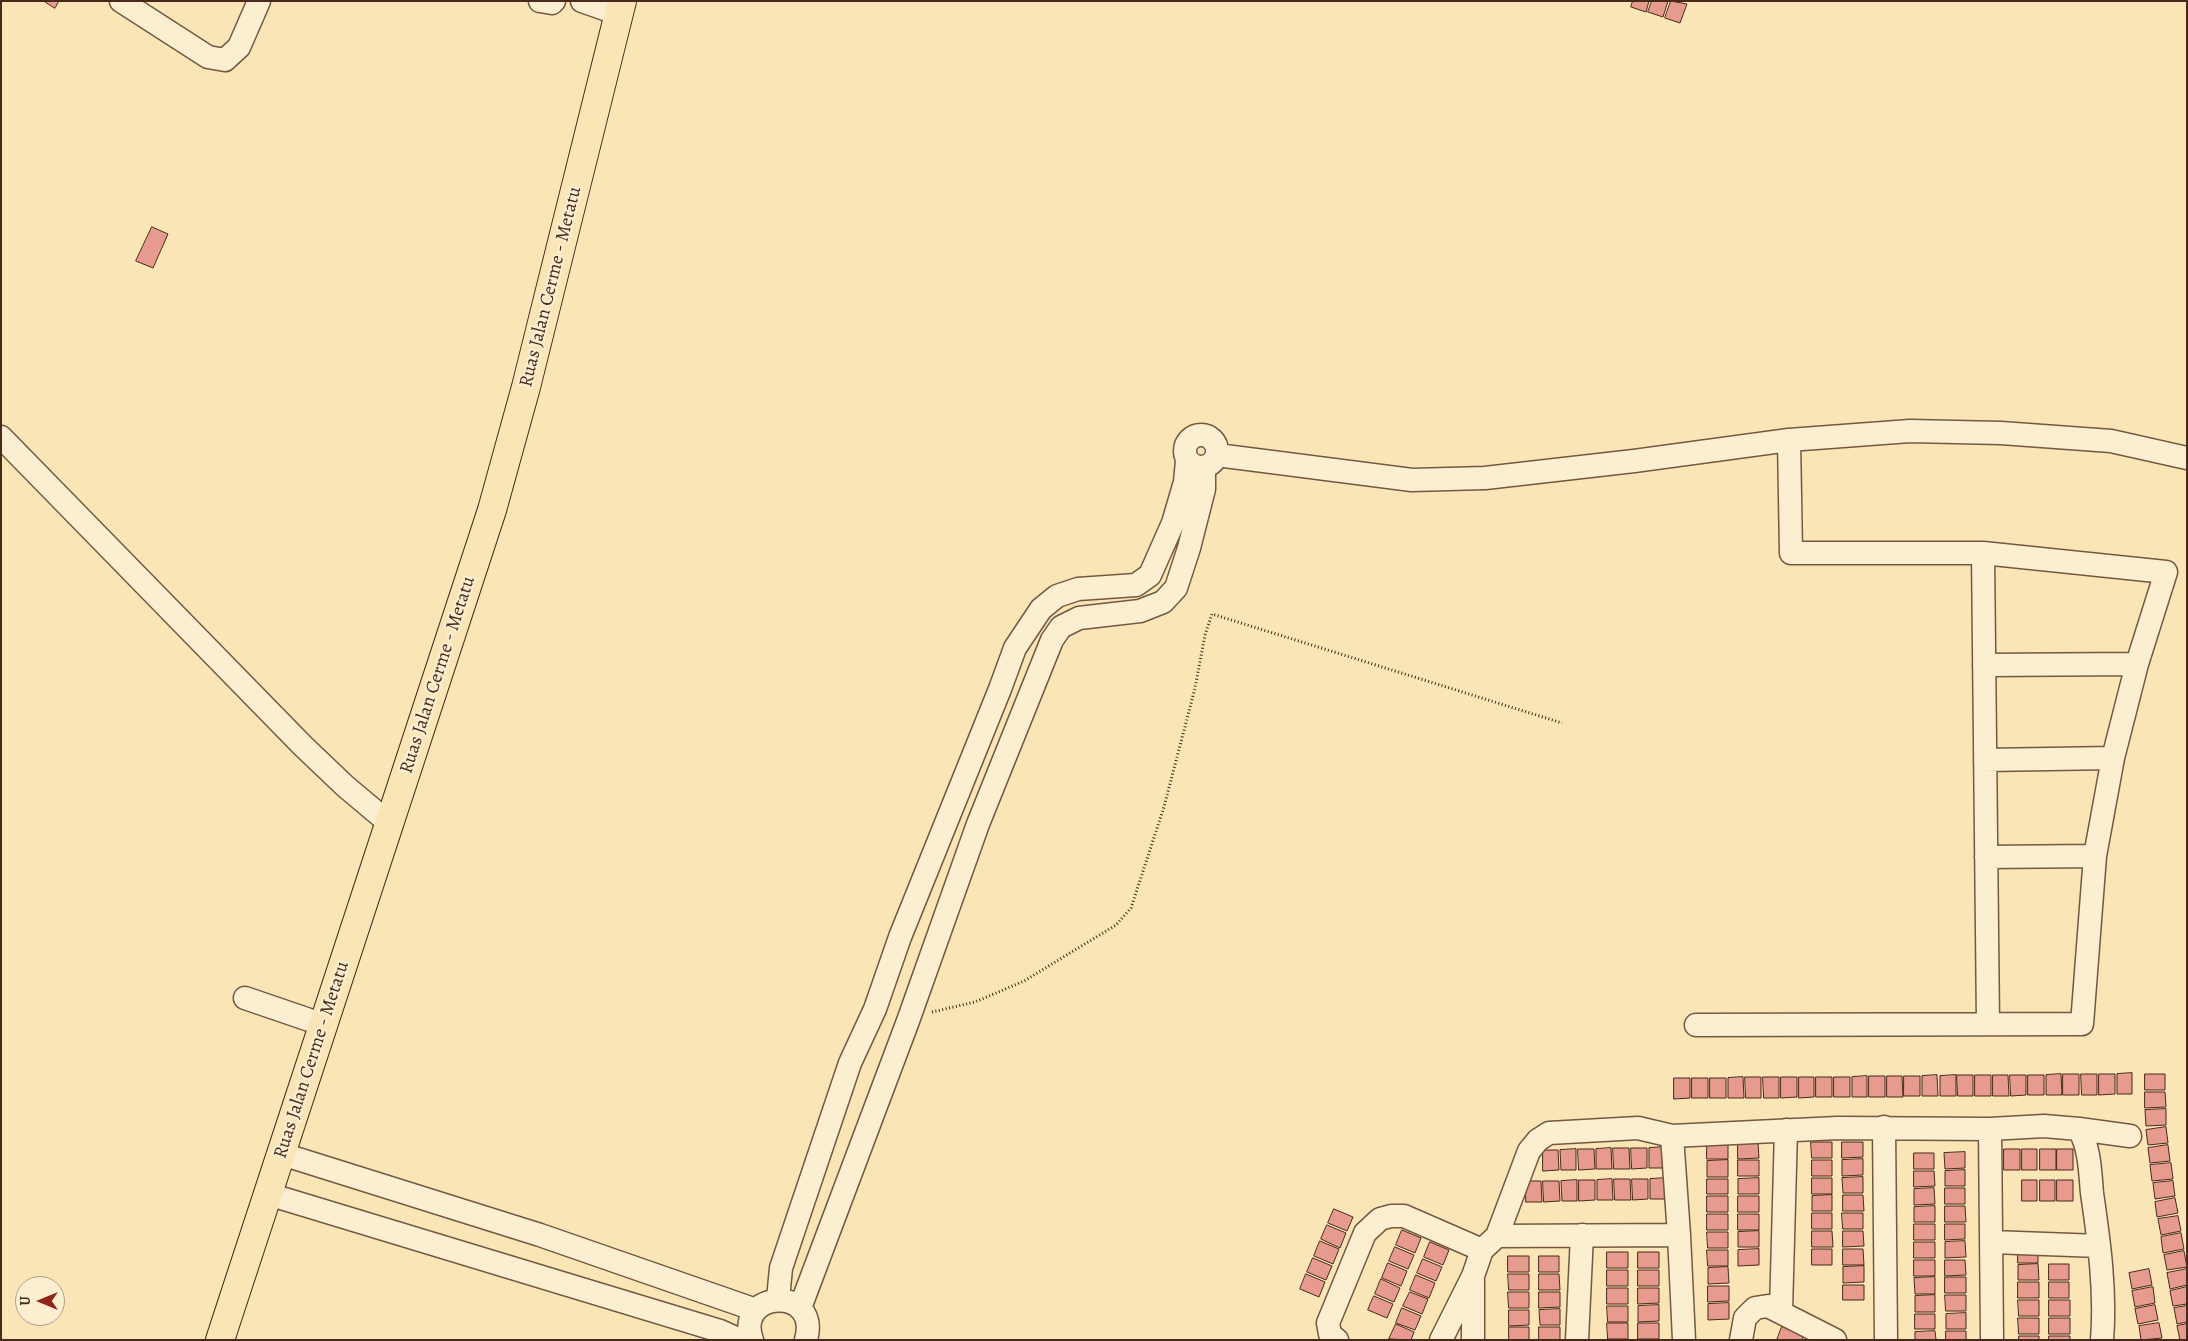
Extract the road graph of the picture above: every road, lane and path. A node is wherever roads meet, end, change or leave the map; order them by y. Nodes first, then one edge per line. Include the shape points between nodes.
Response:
1 (121, 1) edge
2 (259, 1) edge
3 (540, 1) edge
4 (554, 1) edge
5 (582, 1) edge
6 (620, 8) edge
7 (1, 437) edge
8 (1789, 440) junction
9 (2187, 458) edge
10 (1203, 461) junction
11 (1983, 553) junction
12 (2137, 664) junction
13 (1984, 665) junction
14 (1562, 723) dead end
15 (2113, 758) junction
16 (1985, 760) junction
17 (389, 823) junction
18 (2095, 856) junction
19 (1986, 857) junction
20 (245, 998) dead end
21 (875, 1009) junction
22 (908, 1021) junction
23 (1988, 1024) junction
24 (324, 1025) junction
25 (1696, 1025) dead end
26 (1884, 1127) junction
27 (1990, 1129) junction
28 (2079, 1129) junction
29 (1786, 1130) junction
30 (1672, 1136) junction
31 (2130, 1136) dead end
32 (282, 1154) junction
33 (268, 1194) junction
34 (540, 1235) junction
35 (1582, 1235) junction
36 (1679, 1235) junction
37 (1992, 1242) junction
38 (1489, 1243) junction
39 (2099, 1246) junction
40 (530, 1272) junction
41 (1473, 1276) junction
42 (778, 1299) junction
43 (800, 1308) junction
44 (756, 1310) junction
45 (1781, 1311) junction
46 (220, 1340) edge
47 (740, 1340) edge
48 (752, 1340) edge
49 (806, 1340) edge
50 (1337, 1340) edge
51 (1441, 1340) edge
52 (1473, 1340) edge
53 (1577, 1340) edge
54 (1684, 1340) edge
55 (1741, 1340) edge
56 (1835, 1340) edge
57 (1886, 1340) edge
58 (1992, 1340) edge
59 (2102, 1340) edge

1 - 2 street via 208,57 225,60 239,47
3 - 4 street
5 - 6 street
6 - 17 main road, Ruas Jalan Cerme - Metatu via 526,387 492,510
7 - 17 street via 303,746
8 - 9 street via 1910,431 2001,433 2111,441
8 - 10 street via 1485,478 1412,480
8 - 11 street via 1791,553
10 - 21 street via 1185,482 1173,523 1150,575 1136,585 1078,589 1057,596 1041,609 1015,648 900,937
10 - 22 street via 1204,489 1176,588 1163,602 1140,611 1079,618 1061,627 1052,640 978,824
11 - 12 street via 2166,572
11 - 13 street
12 - 13 street
12 - 15 street
13 - 16 street
14 - 22 path via 1212,614 1164,807 1131,908 1116,925 1024,980 975,1002
15 - 16 street
15 - 18 street
16 - 19 street
17 - 24 main road, Ruas Jalan Cerme - Metatu
18 - 19 street
18 - 23 street via 2082,1024
19 - 23 street
20 - 24 street
21 - 22 street
21 - 42 street via 850,1063 786,1251
22 - 43 street
23 - 25 street
24 - 32 main road, Ruas Jalan Cerme - Metatu
26 - 27 street
26 - 29 street
26 - 57 street
27 - 28 street via 2044,1126
27 - 37 street
28 - 31 street
28 - 39 street via 2087,1147
29 - 30 street
29 - 45 street
30 - 36 street
30 - 38 street via 1638,1128 1549,1133 1529,1151
32 - 33 main road, Ruas Jalan Cerme - Metatu
32 - 34 street
33 - 40 street
33 - 46 main road, Ruas Jalan Cerme - Metatu
34 - 40 street
34 - 44 street
35 - 36 street
35 - 38 street
35 - 53 street
36 - 54 street
37 - 39 street
37 - 58 street
38 - 41 street
38 - 50 street via 1404,1216 1380,1219 1365,1233 1328,1322 1330,1334
39 - 59 street via 2104,1319
40 - 47 street
41 - 51 street
41 - 52 street
42 - 43 street via 790,1301
42 - 44 street via 766,1302
43 - 49 street via 807,1318 809,1331
44 - 48 street via 750,1321
45 - 55 street via 1768,1306 1755,1308 1745,1318
45 - 56 street

